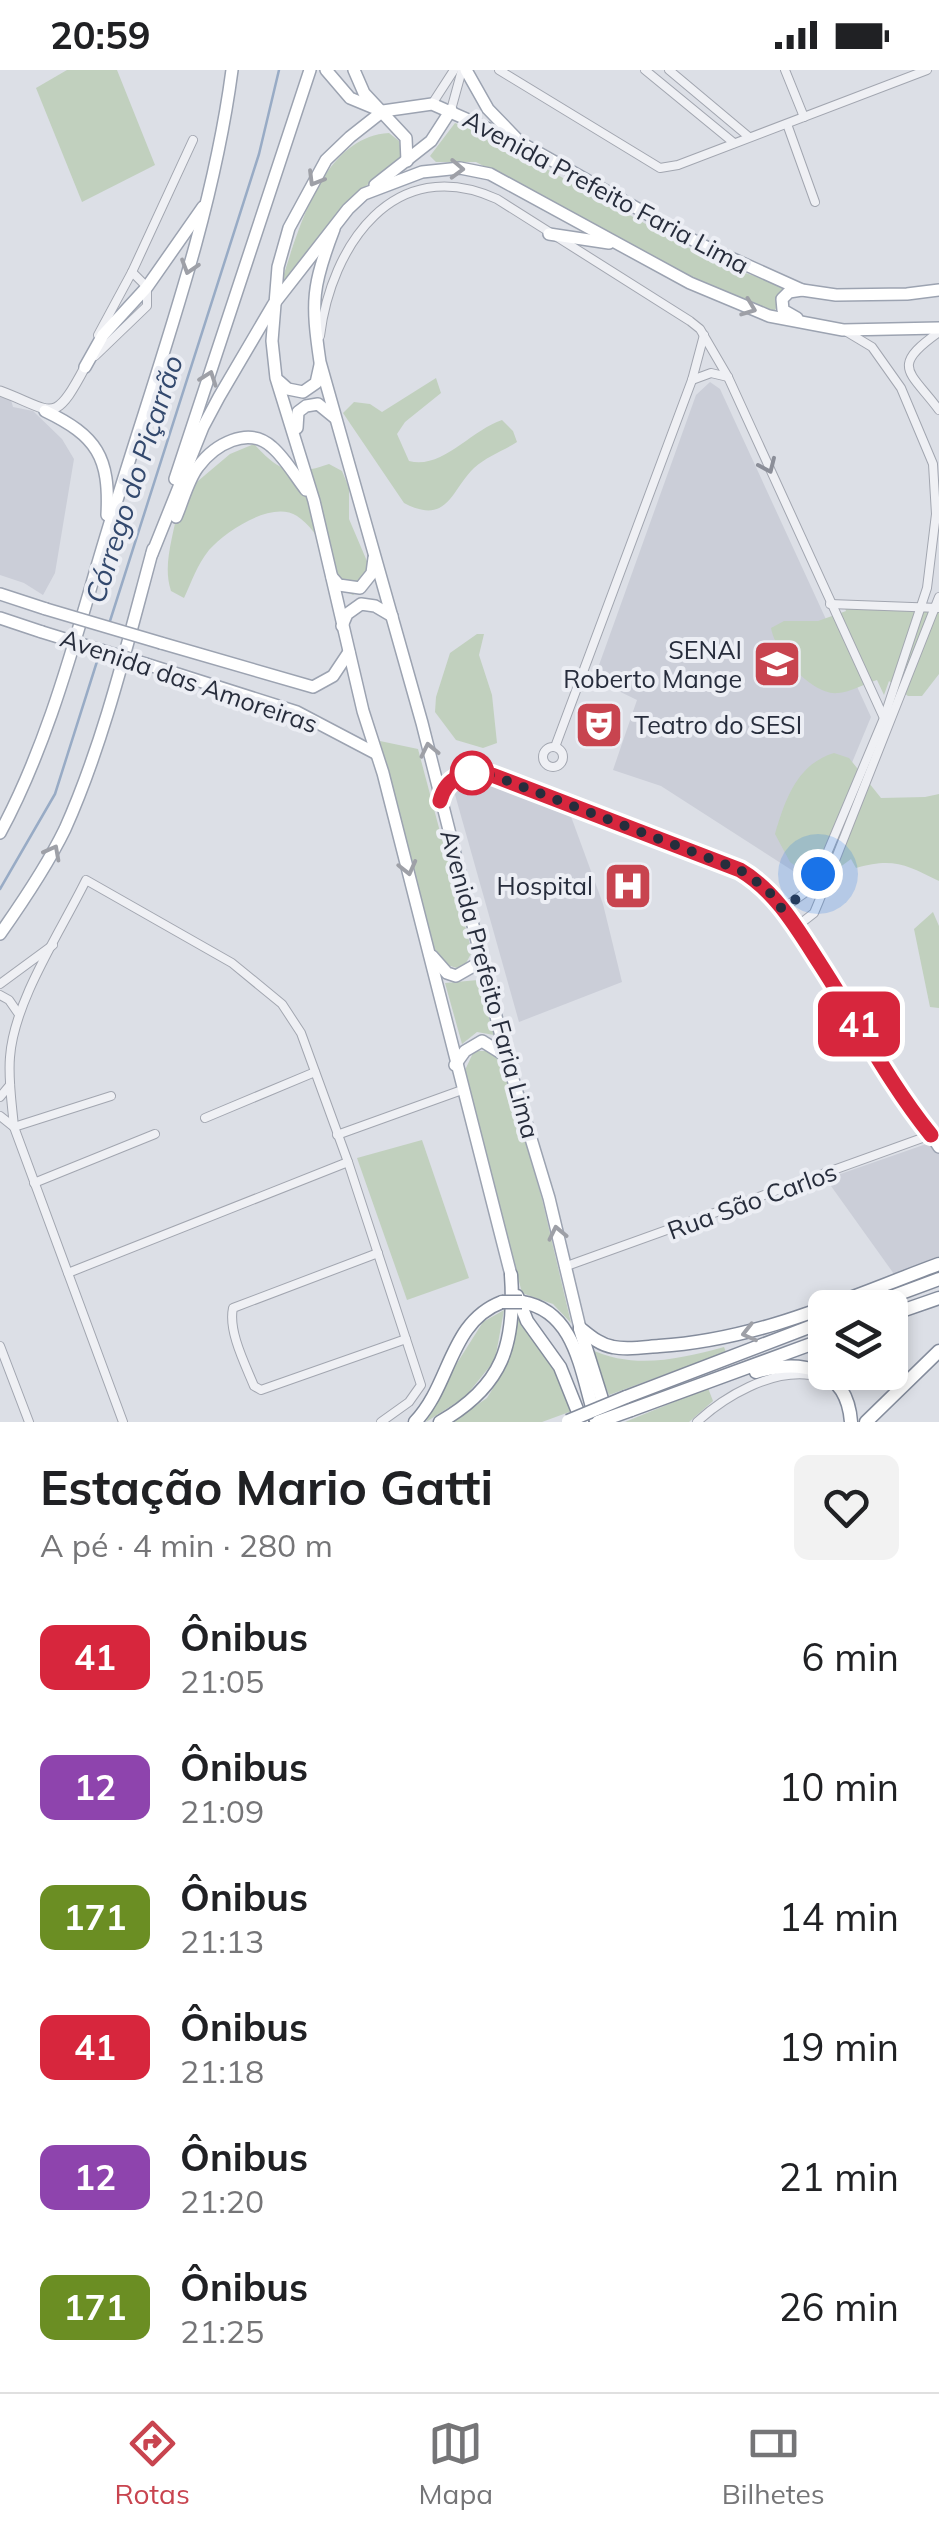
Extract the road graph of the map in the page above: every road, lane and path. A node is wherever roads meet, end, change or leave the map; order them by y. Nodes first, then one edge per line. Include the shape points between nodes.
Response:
1 (232, 70) edge
2 (310, 70) edge
3 (326, 70) edge
4 (354, 70) edge
5 (454, 70) edge
6 (464, 70) edge
7 (499, 70) edge
8 (645, 70) edge
9 (669, 70) edge
10 (786, 70) edge
11 (928, 70) edge
12 (432, 104) junction
13 (450, 110) junction
14 (383, 111) junction
15 (804, 118) junction
16 (734, 124) junction
17 (787, 124) junction
18 (725, 136) junction
19 (749, 137) junction
20 (193, 140) dead end
21 (734, 143) junction
22 (523, 144) junction
23 (407, 161) junction
24 (364, 194) junction
25 (211, 195) junction
26 (815, 202) dead end
27 (334, 229) junction
28 (549, 234) junction
29 (617, 244) junction
30 (132, 272) junction
31 (147, 287) junction
32 (802, 290) junction
33 (939, 290) edge
34 (273, 305) junction
35 (807, 323) junction
36 (843, 330) junction
37 (939, 330) edge
38 (704, 335) junction
39 (319, 356) junction
40 (698, 360) junction
41 (719, 360) junction
42 (85, 367) junction
43 (728, 377) junction
44 (276, 378) junction
45 (692, 380) junction
46 (0, 391) edge
47 (939, 410) edge
48 (45, 411) junction
49 (334, 417) junction
50 (303, 466) junction
51 (314, 500) junction
52 (937, 514) edge
53 (106, 534) junction
54 (152, 554) junction
55 (374, 554) junction
56 (330, 573) junction
57 (0, 591) edge
58 (939, 597) edge
59 (830, 604) junction
60 (920, 606) junction
61 (938, 608) edge
62 (392, 616) junction
63 (0, 618) edge
64 (135, 618) junction
65 (342, 626) junction
66 (349, 652) junction
67 (884, 718) junction
68 (555, 747) dead end
69 (376, 753) junction
70 (440, 801) junction
71 (0, 832) edge
72 (782, 909) junction
73 (796, 927) junction
74 (0, 934) edge
75 (54, 944) junction
76 (430, 952) junction
77 (481, 956) junction
78 (0, 984) edge
79 (0, 995) edge
80 (18, 1013) junction
81 (506, 1056) junction
82 (456, 1065) junction
83 (315, 1072) junction
84 (10, 1085) junction
85 (462, 1090) junction
86 (111, 1096) dead end
87 (0, 1097) edge
88 (0, 1116) edge
89 (206, 1118) dead end
90 (14, 1127) junction
91 (155, 1134) dead end
92 (337, 1134) junction
93 (935, 1134) edge
94 (939, 1147) edge
95 (348, 1162) junction
96 (34, 1183) junction
97 (378, 1253) junction
98 (939, 1264) edge
99 (564, 1268) junction
100 (68, 1274) junction
101 (511, 1274) junction
102 (939, 1279) edge
103 (908, 1291) edge
104 (939, 1298) edge
105 (908, 1308) edge
106 (808, 1327) edge
107 (580, 1328) junction
108 (406, 1339) junction
109 (0, 1346) edge
110 (808, 1346) edge
111 (939, 1351) edge
112 (808, 1368) edge
113 (808, 1375) edge
114 (710, 1380) junction
115 (839, 1390) edge
116 (846, 1401) junction
117 (629, 1404) junction
118 (883, 1406) junction
119 (566, 1421) edge
120 (28, 1422) edge
121 (123, 1422) edge
122 (381, 1422) edge
123 (415, 1422) edge
124 (440, 1422) edge
125 (582, 1422) edge
126 (597, 1422) edge
127 (610, 1422) edge
128 (698, 1422) edge
129 (851, 1422) edge
130 (866, 1422) edge

1 - 25 main road
54 -> 2 main road
3 - 14 main road via 350,98
4 - 14 main road via 364,94
5 - 12 street
6 - 13 street
6 - 22 main road via 488,109
7 - 21 street via 653,166 678,166
8 - 18 street
9 - 16 street
10 - 15 street
11 - 15 street
12 - 13 main road, Avenida Prefeito Faria Lima
12 - 14 main road, Avenida Prefeito Faria Lima
13 - 22 main road, Avenida Prefeito Faria Lima
13 - 23 main road via 432,141
14 - 23 main road via 406,138
14 -> 34 main road, Avenida Prefeito Faria Lima via 338,148 306,193 289,228
15 - 17 street
16 - 18 street
16 - 19 street
17 - 19 street
17 - 26 street
18 - 21 street
19 - 21 street
20 - 30 street
22 - 32 main road, Avenida Prefeito Faria Lima via 702,245
23 - 24 main road
24 - 27 main road, Avenida Prefeito Faria Lima
24 -> 29 main road, Avenida Prefeito Faria Lima via 422,172 474,170
25 - 31 main road
25 -> 53 main road
27 - 34 main road, Avenida Prefeito Faria Lima
27 - 39 main road, Avenida Prefeito Faria Lima via 315,283
28 - 29 main road
28 - 38 street
28 - 39 street via 497,199 466,188 430,188 388,203 338,264
29 -> 35 main road, Avenida Prefeito Faria Lima via 730,302
30 - 31 street
30 - 42 street
31 - 42 main road via 102,335
32 - 33 main road, Avenida Prefeito Faria Lima
32 - 35 main road via 789,292 781,305
34 - 44 main road, Avenida Prefeito Faria Lima
34 - 54 main road via 202,427
35 - 36 main road, Avenida Prefeito Faria Lima
36 - 37 main road, Avenida Prefeito Faria Lima
36 - 52 street via 872,347 900,388 933,464
37 - 47 street via 914,349 908,367
38 - 40 street
38 - 41 street
39 - 44 main road via 316,382 303,392
39 - 49 main road, Avenida Prefeito Faria Lima
40 - 41 street
40 - 45 street
41 - 43 street
42 - 48 street via 63,404
43 - 45 street
43 -> 59 street
44 - 50 main road, Avenida Prefeito Faria Lima
45 - 68 street
46 - 48 street
48 - 53 main road via 84,432 100,455 108,484
49 - 50 main road via 318,404 298,412
49 - 55 main road, Avenida Prefeito Faria Lima
50 - 51 main road, Avenida Prefeito Faria Lima
51 - 56 main road, Avenida Prefeito Faria Lima
51 - 64 main road via 270,445 256,438 224,443 196,468
52 - 60 street
53 - 71 main road via 38,748
54 - 64 main road
55 - 56 main road via 372,573 360,588 340,585
55 - 62 main road, Avenida Prefeito Faria Lima
56 - 65 main road, Avenida Prefeito Faria Lima
57 - 66 main road, Avenida das Amoreiras, bridge via 313,686 333,676
58 - 61 street
59 - 60 street
59 - 67 street
60 - 61 street
60 - 67 street
61 - 73 street via 819,902
62 - 65 main road via 361,604
70 -> 62 main road, Avenida Prefeito Faria Lima
63 - 69 main road, Avenida das Amoreiras, bridge via 297,712
74 -> 64 main road via 67,825
65 - 66 main road, Avenida Prefeito Faria Lima
66 - 69 main road, Avenida Prefeito Faria Lima
67 - 72 street via 812,886
69 -> 76 main road, Avenida Prefeito Faria Lima
70 - 72 main road via 451,780 492,775 740,870
70 - 77 main road, Avenida Prefeito Faria Lima
72 - 73 main road
73 - 93 main road
75 - 78 street
75 - 80 street
75 - 83 street via 86,880 261,984 301,1034
76 - 77 main road via 456,976
76 - 82 main road, Avenida Prefeito Faria Lima
77 - 81 main road, Avenida Prefeito Faria Lima
79 - 80 street
80 - 84 street
81 - 82 main road via 482,1041
99 -> 81 main road, Avenida Prefeito Faria Lima
82 - 85 main road, Avenida Prefeito Faria Lima
83 - 89 street
83 - 92 street
84 - 87 street
84 - 90 street
85 - 92 street
85 - 101 main road, Avenida Prefeito Faria Lima
86 - 90 street
88 - 90 street
90 - 96 street
91 - 96 street
92 - 95 street
93 - 94 main road
93 - 99 street, Rua São Carlos
95 - 97 street
95 - 100 street
96 - 100 street
97 - 108 street
97 - 108 street via 232,1308 241,1351 261,1390
98 -> 107 highway via 723,1338 615,1348
99 - 107 main road, Avenida Prefeito Faria Lima
100 - 121 street
101 - 124 highway via 513,1310 497,1371
101 - 125 highway via 519,1304 560,1368
102 - 103 highway
104 - 105 highway
106 - 117 highway
107 - 127 highway
108 - 122 street via 420,1390
109 - 120 street
110 - 114 highway
111 - 118 highway
112 - 114 highway
113 - 128 street via 761,1383
114 - 117 highway
115 - 116 highway
116 - 118 highway via 866,1410
116 - 129 highway
117 - 119 highway, bridge
117 - 126 highway, bridge
118 - 130 highway
123 - 126 highway, bridge via 474,1318 502,1302 522,1302 543,1307 564,1326

